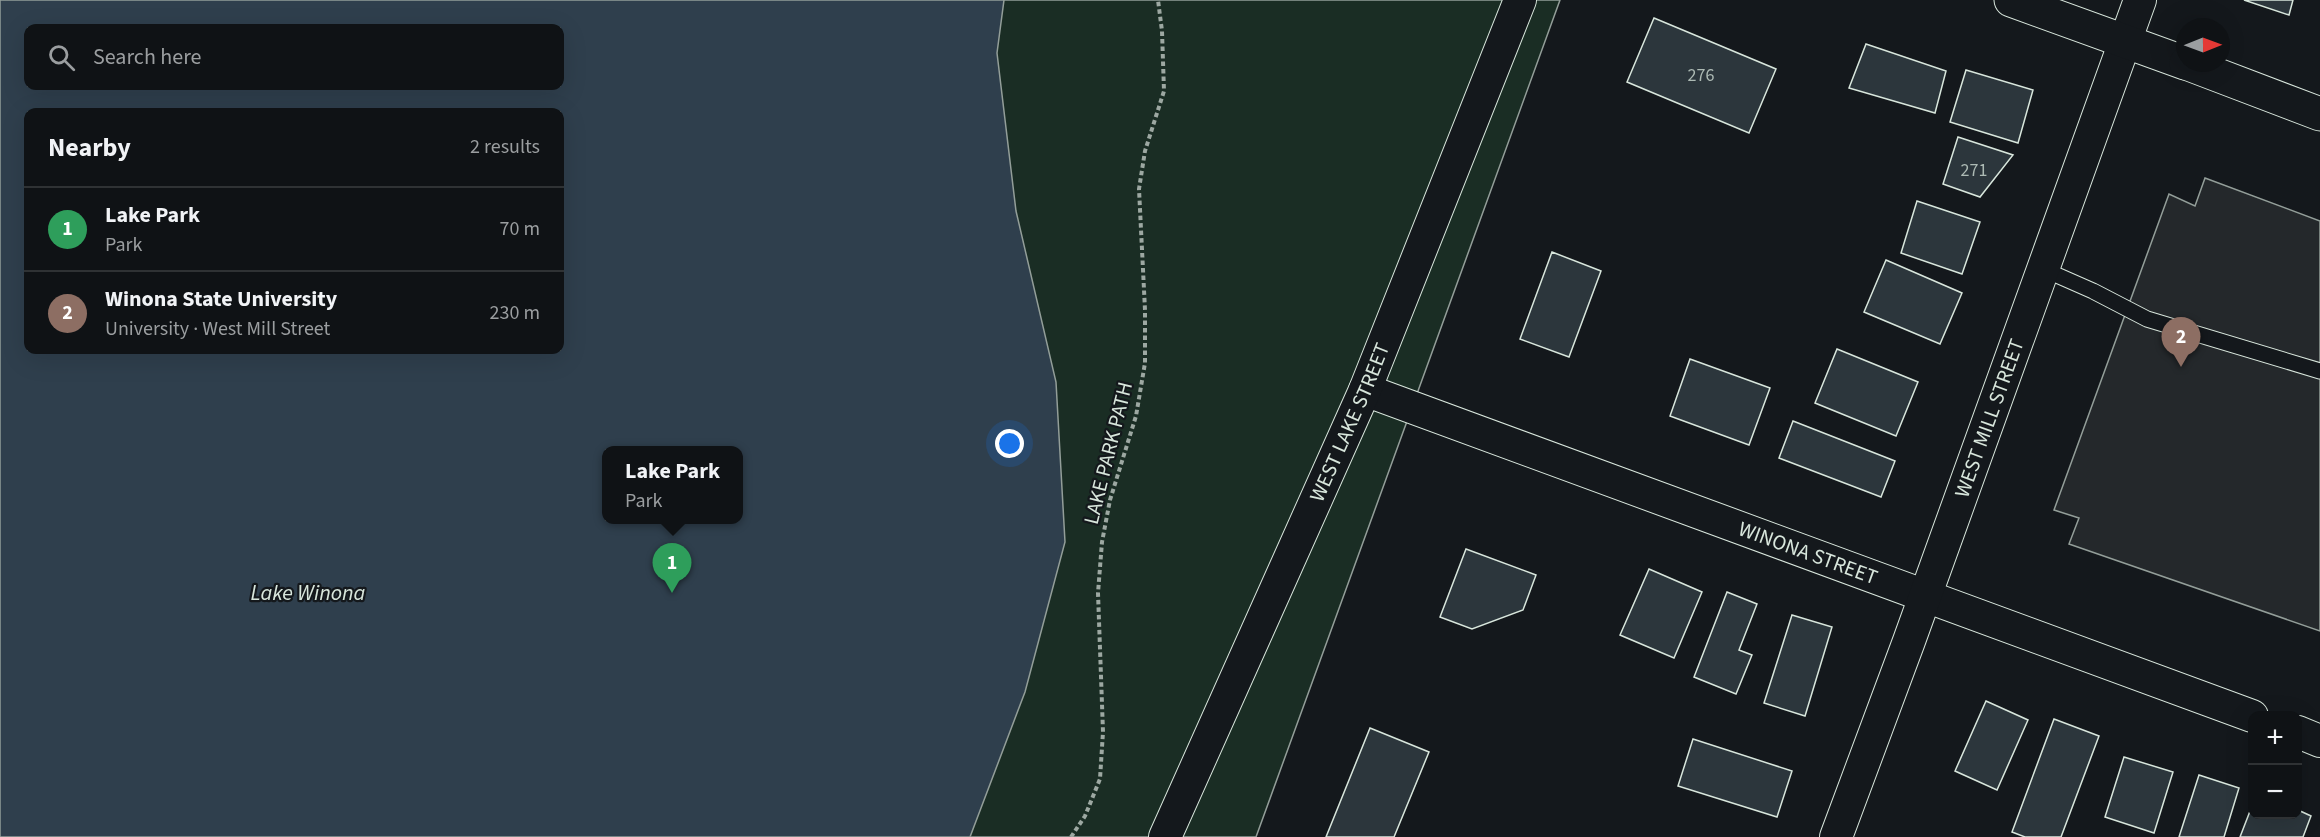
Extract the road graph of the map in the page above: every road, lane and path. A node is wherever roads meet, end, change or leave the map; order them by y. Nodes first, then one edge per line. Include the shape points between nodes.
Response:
1 (1158, 0) edge
2 (1520, 0) edge
3 (2011, 0) edge
4 (2140, 0) edge
5 (2126, 40) junction
6 (2176, 59) edge
7 (2209, 72) edge
8 (2320, 114) edge
9 (2043, 269) junction
10 (2320, 371) edge
11 (1365, 390) junction
12 (1925, 596) junction
13 (2248, 714) edge
14 (2302, 734) edge
15 (2320, 741) edge
16 (1071, 837) edge
17 (1166, 837) edge
18 (1836, 837) edge

1 - 16 path, LAKE PARK PATH via 1164,91 1145,151 1139,189 1145,363 1136,416 1110,500 1102,542 1098,593 1103,732 1100,779 1085,816
2 - 11 street, WEST LAKE STREET
3 - 5 main road
4 - 5 street, WEST MILL STREET
5 - 6 main road
5 - 9 street, WEST MILL STREET
7 - 8 main road
9 - 10 lane via 2147,319
9 - 12 street, WEST MILL STREET
11 - 12 street, WINONA STREET
11 - 17 street, WEST LAKE STREET
12 - 13 street, WINONA STREET
12 - 18 street, WEST MILL STREET
14 - 15 street

